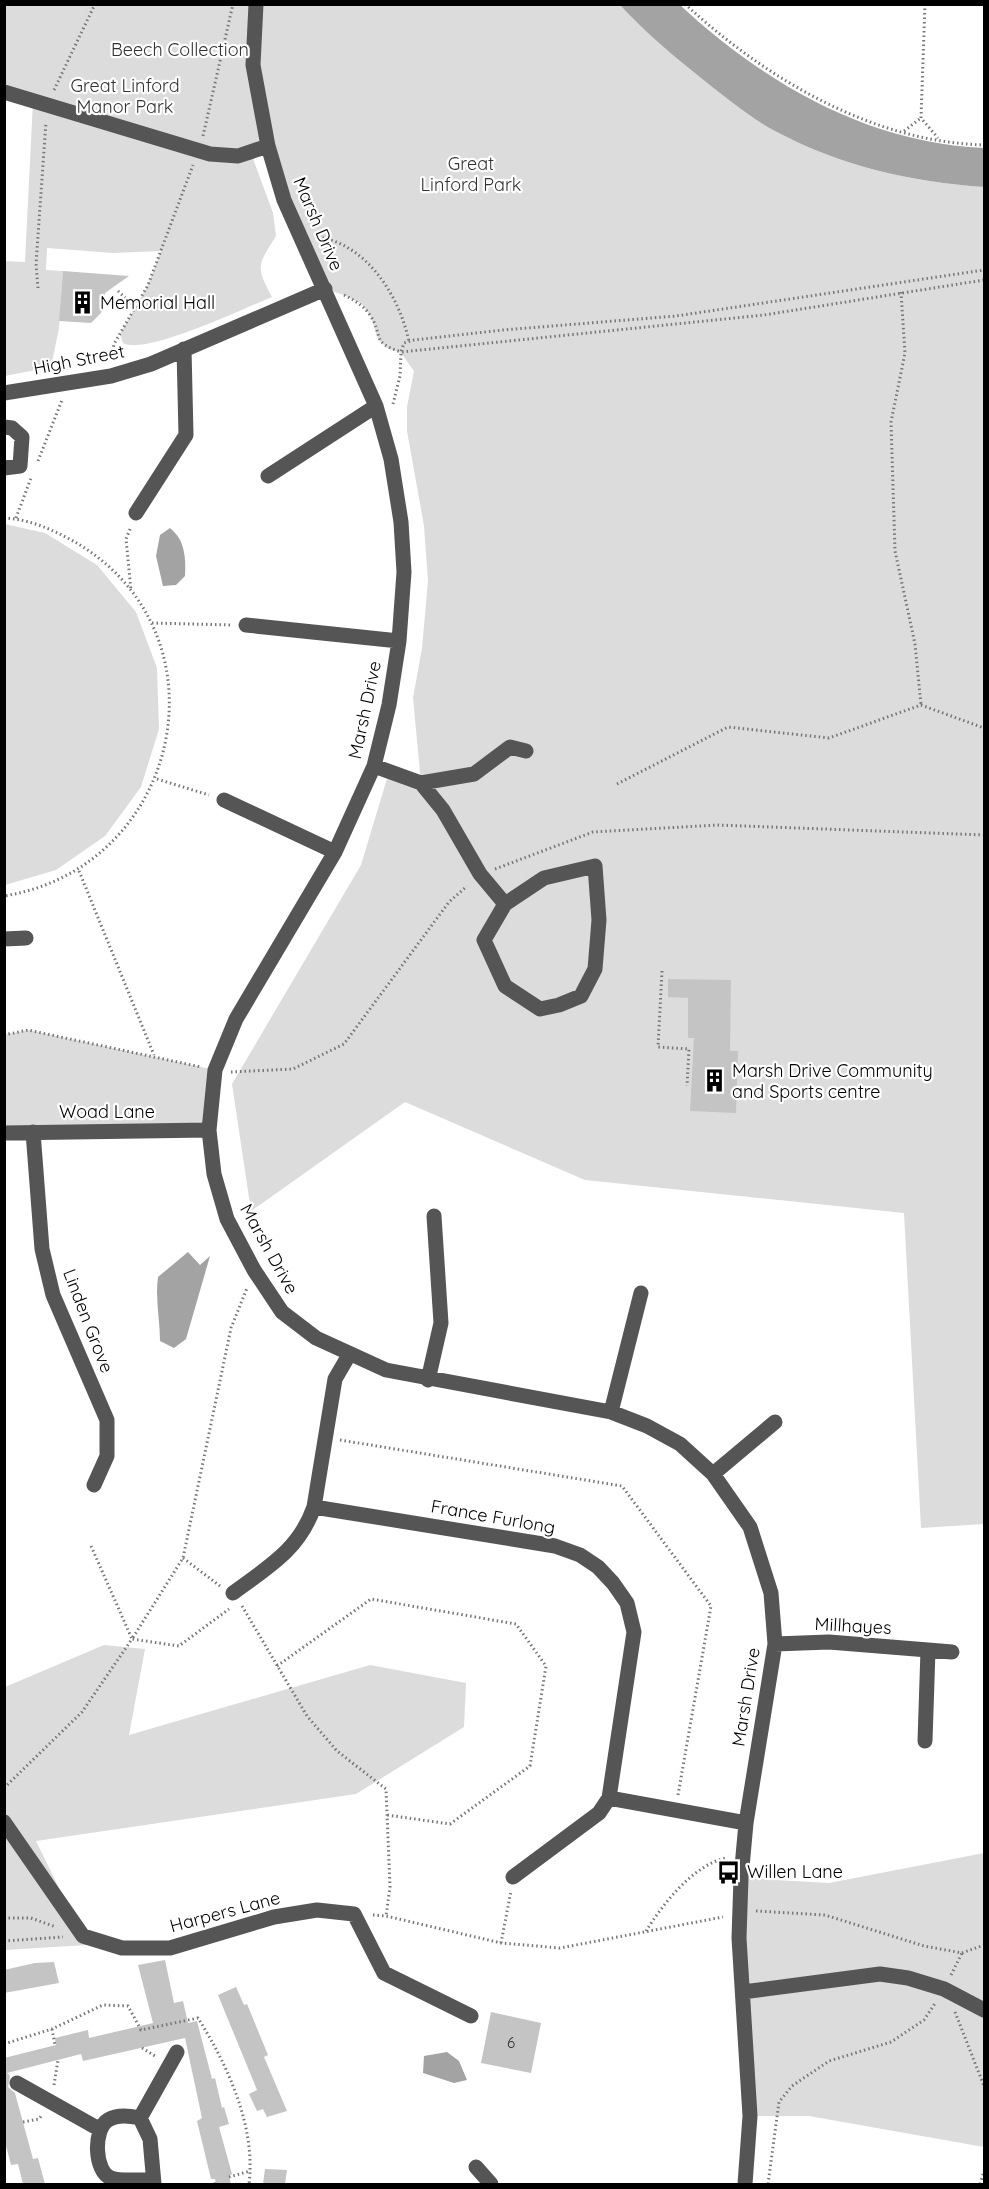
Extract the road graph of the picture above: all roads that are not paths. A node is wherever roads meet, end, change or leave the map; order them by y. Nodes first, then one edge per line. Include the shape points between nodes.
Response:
1 (256, 4) edge
2 (4, 92) edge
3 (268, 146) junction
4 (325, 289) junction
5 (184, 349) junction
6 (4, 393) edge
7 (378, 413) junction
8 (4, 428) edge
9 (4, 468) edge
10 (268, 476) dead end
11 (136, 513) road end
12 (246, 625) road end
13 (399, 641) junction
14 (526, 751) dead end
15 (374, 766) junction
16 (421, 783) junction
17 (224, 800) road end
18 (335, 852) junction
19 (505, 904) junction
20 (26, 938) dead end
21 (4, 939) edge
22 (209, 1130) junction
23 (33, 1132) junction
24 (4, 1133) edge
25 (434, 1216) dead end
26 (641, 1293) dead end
27 (349, 1355) junction
28 (428, 1380) junction
29 (611, 1412) junction
30 (775, 1422) dead end
31 (713, 1474) junction
32 (94, 1485) dead end
33 (314, 1507) junction
34 (236, 1597) road end
35 (775, 1644) junction
36 (928, 1650) junction
37 (952, 1652) dead end
38 (925, 1741) dead end
39 (609, 1798) junction
40 (4, 1822) edge
41 (746, 1823) junction
42 (513, 1877) road end
43 (742, 1992) junction
44 (984, 2010) edge
45 (471, 2016) dead end
46 (177, 2052) dead end
47 (17, 2083) dead end
48 (140, 2118) junction
49 (99, 2129) junction
50 (476, 2167) dead end
51 (110, 2181) edge
52 (154, 2182) edge
53 (491, 2184) edge
54 (745, 2184) edge

1 - 3 street, Marsh Drive via 253,65
2 - 3 street via 199,151 238,156
3 - 4 street, Marsh Drive via 284,200
4 - 5 street, High Street
4 - 7 street, Marsh Drive
5 - 6 street, High Street via 111,376
5 - 11 street via 186,435
7 - 10 street
7 - 13 street, Marsh Drive via 391,459 401,522 404,572
8 - 9 street via 12,428 22,437 20,466
12 - 13 street
13 - 15 street, Marsh Drive
14 - 16 street via 510,747 474,774
15 - 16 street
15 - 18 street, Marsh Drive
16 - 19 street via 443,810 480,874
17 - 18 street
18 - 22 street, Marsh Drive via 236,1019 215,1070
19 - 19 street via 484,940 505,986 540,1009 581,996 595,969 599,920 595,866 544,878
20 - 21 street
22 - 23 street, Woad Lane
22 - 27 street, Marsh Drive via 214,1174 227,1220 254,1270 282,1312 316,1338
23 - 24 street, Woad Lane
23 - 32 street, Linden Grove via 42,1249 53,1295 107,1420 107,1456
25 - 28 street via 441,1323
26 - 29 street
27 - 28 street, Marsh Drive via 386,1370
27 - 33 street via 335,1379
28 - 29 street, Marsh Drive
29 - 31 street, Marsh Drive via 680,1444
30 - 31 street
31 - 35 street, Marsh Drive via 750,1527 771,1593
33 - 34 street via 307,1528 290,1549
33 - 39 street, France Furlong via 555,1545 598,1567 627,1603 634,1632
35 - 36 street, Millhayes via 829,1642
35 - 41 street, Marsh Drive
36 - 37 street, Millhayes
36 - 38 street
39 - 41 street
39 - 42 street via 599,1814
40 - 45 street, Harpers Lane via 83,1936 122,1948 170,1948 274,1917 317,1910 354,1914 384,1974
41 - 43 street, Marsh Drive via 739,1938
43 - 44 street via 880,1974 948,1990
43 - 54 street, Marsh Drive via 750,2116
46 - 48 street
47 - 49 street
48 - 49 street via 124,2115 108,2120
48 - 52 street via 150,2139
49 - 51 street via 96,2146
50 - 53 street
51 - 52 street

